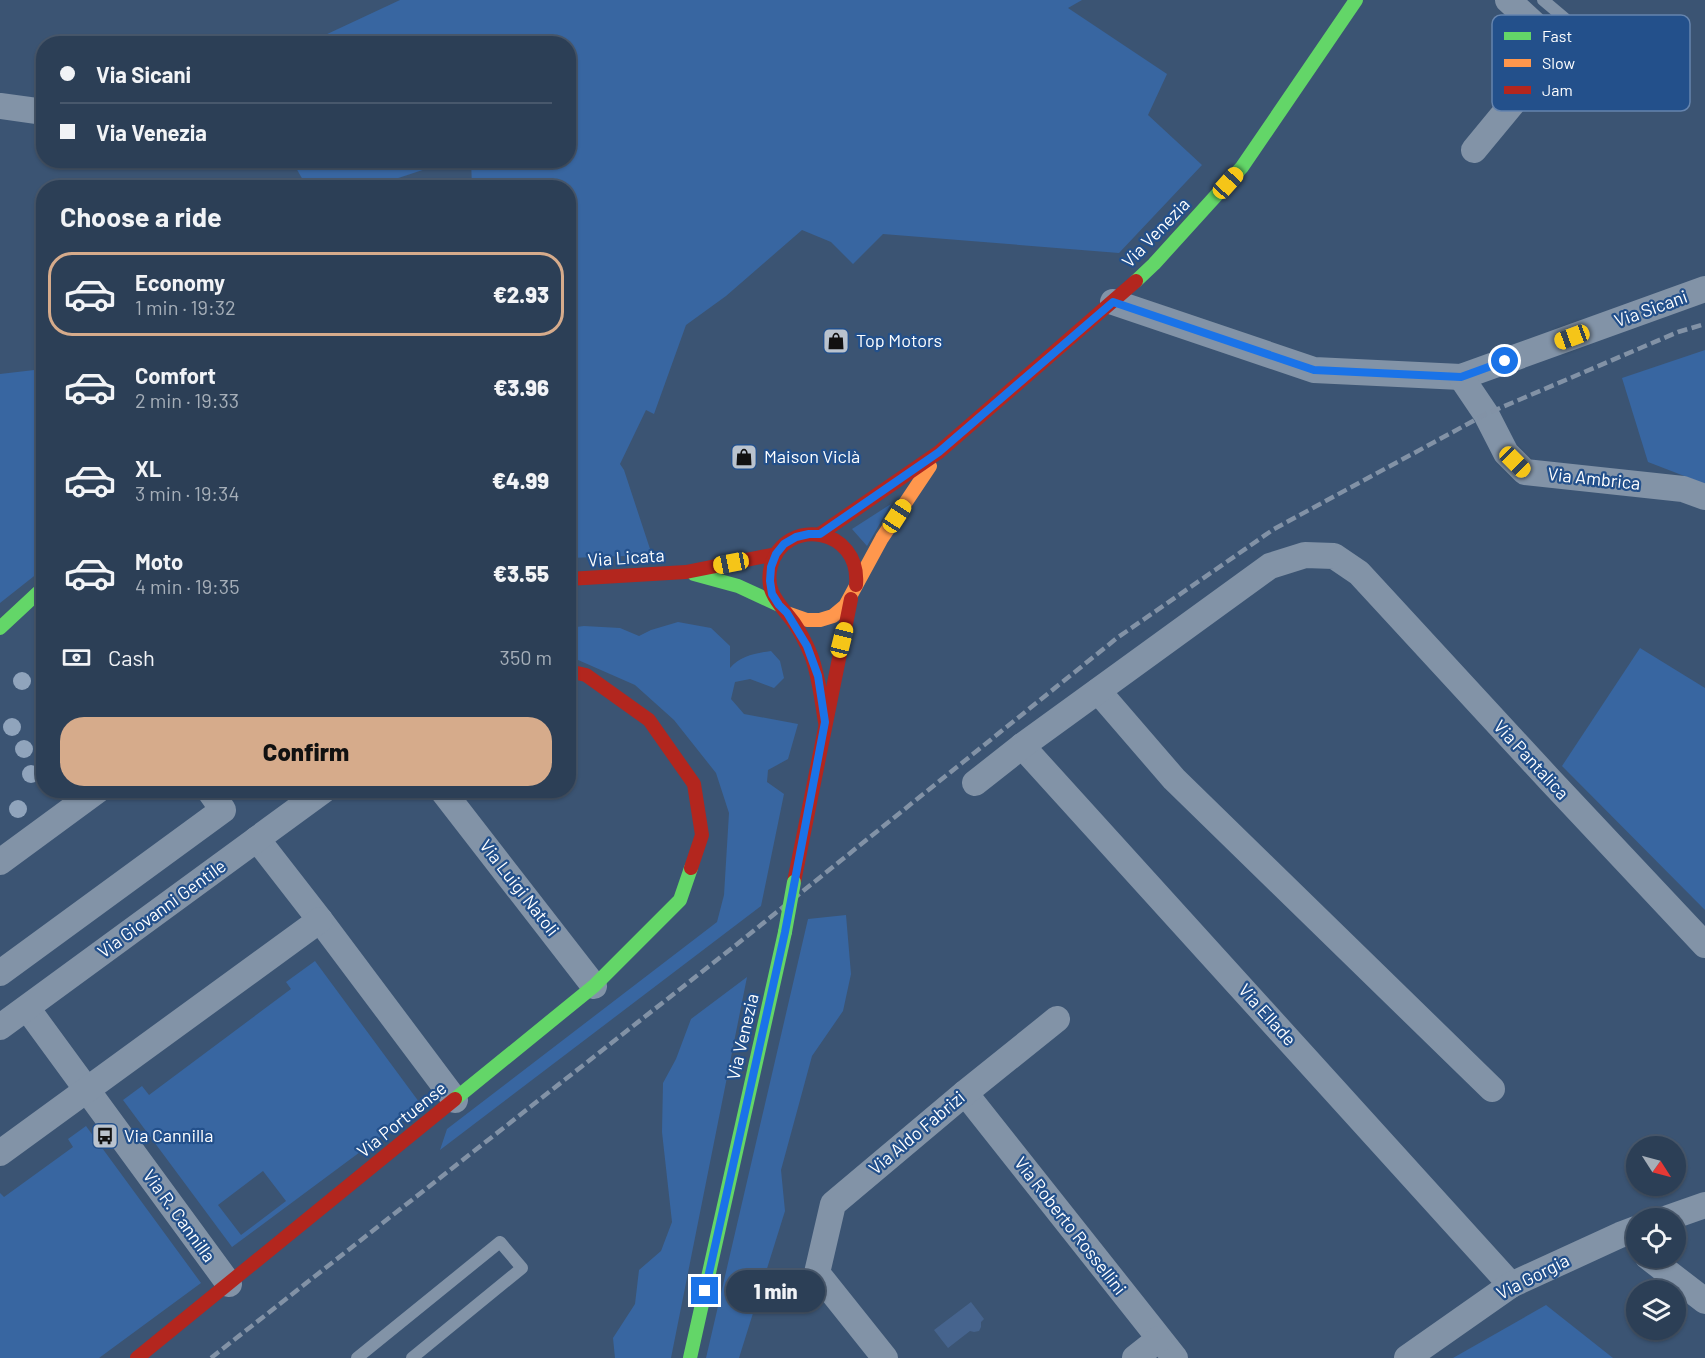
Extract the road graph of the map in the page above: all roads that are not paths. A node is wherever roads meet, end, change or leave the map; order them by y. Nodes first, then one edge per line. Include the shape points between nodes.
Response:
1 (1356, 0) edge
2 (1508, 0) edge
3 (1543, 0) edge
4 (1524, 15) edge
5 (1561, 15) edge
6 (0, 106) edge
7 (36, 111) edge
8 (1506, 111) edge
9 (1474, 150) dead end
10 (1705, 289) edge
11 (1113, 302) junction
12 (1461, 377) junction
13 (939, 452) junction
14 (1705, 497) edge
15 (820, 534) junction
16 (776, 554) junction
17 (686, 572) junction
18 (576, 579) edge
19 (856, 585) junction
20 (36, 594) edge
21 (851, 599) junction
22 (783, 609) junction
23 (0, 628) edge
24 (576, 673) edge
25 (1098, 691) junction
26 (825, 722) junction
27 (1022, 746) junction
28 (975, 783) dead end
29 (87, 798) edge
30 (215, 798) edge
31 (313, 798) edge
32 (448, 798) edge
33 (257, 839) junction
34 (0, 862) edge
35 (320, 920) junction
36 (1705, 945) edge
37 (1, 971) edge
38 (594, 986) junction
39 (27, 1008) junction
40 (1057, 1019) dead end
41 (0, 1027) edge
42 (1492, 1089) dead end
43 (88, 1090) junction
44 (965, 1093) junction
45 (455, 1100) junction
46 (0, 1153) edge
47 (1705, 1205) edge
48 (1686, 1212) edge
49 (1626, 1239) edge
50 (1662, 1268) edge
51 (229, 1284) junction
52 (1511, 1285) junction
53 (1705, 1301) edge
54 (1167, 1348) edge
55 (136, 1358) edge
56 (357, 1358) edge
57 (412, 1358) edge
58 (690, 1358) edge
59 (885, 1358) edge
60 (1136, 1358) edge
61 (1407, 1358) edge

1 - 11 main road, Via Venezia via 1242,167 1154,264
2 - 4 street
3 - 5 lane
6 - 7 street
8 - 9 street
10 - 12 street, Via Sicani
11 - 12 street, Via Sicani via 1314,370
11 - 13 main road, Via Venezia
12 - 14 street, Via Ambrica via 1506,453 1525,472 1683,489
13 - 15 main road
13 - 19 main road
15 - 16 main road via 796,537
15 - 19 main road via 843,544 852,556
16 - 17 main road
16 - 22 main road via 770,581 772,594
17 - 18 main road, Via Licata
17 - 22 main road via 754,591
19 - 21 main road
20 - 23 main road
21 - 22 main road via 842,610 821,621 797,618
21 - 26 main road, Via Venezia
22 - 26 main road via 807,646 818,676
24 - 38 main road, Via Portuense via 586,675 649,720 694,784 702,835 680,900
25 - 27 street, Via Pantalica
25 - 36 street, Via Pantalica via 1270,566 1305,555 1335,556 1359,573
25 - 42 street via 1174,779
26 - 58 main road, Via Venezia, bridge via 785,932
27 - 28 street, Via Pantalica
27 - 52 street, Via Ellade
29 - 34 street
30 - 37 street via 224,810
31 - 33 street, Via Giovanni Gentile
32 - 38 street, Via Luigi Natoli
33 - 35 street
33 - 39 street, Via Giovanni Gentile
35 - 43 street
35 - 45 street
38 - 45 main road, Via Portuense
39 - 41 street, Via Giovanni Gentile
39 - 43 street, Via R. Cannilla
40 - 44 street, Via Aldo Fabrizi
43 - 46 street
43 - 51 street, Via R. Cannilla
44 - 54 street, Via Roberto Rossellini
44 - 59 street, Via Aldo Fabrizi via 832,1204 817,1273
45 - 51 main road, Via Portuense
47 - 48 street
49 - 52 street, Via Gorgia
50 - 53 street
51 - 55 main road, Via Portuense
52 - 61 street, Via Gorgia
54 - 60 street
56 - 57 lane via 500,1242 522,1268

